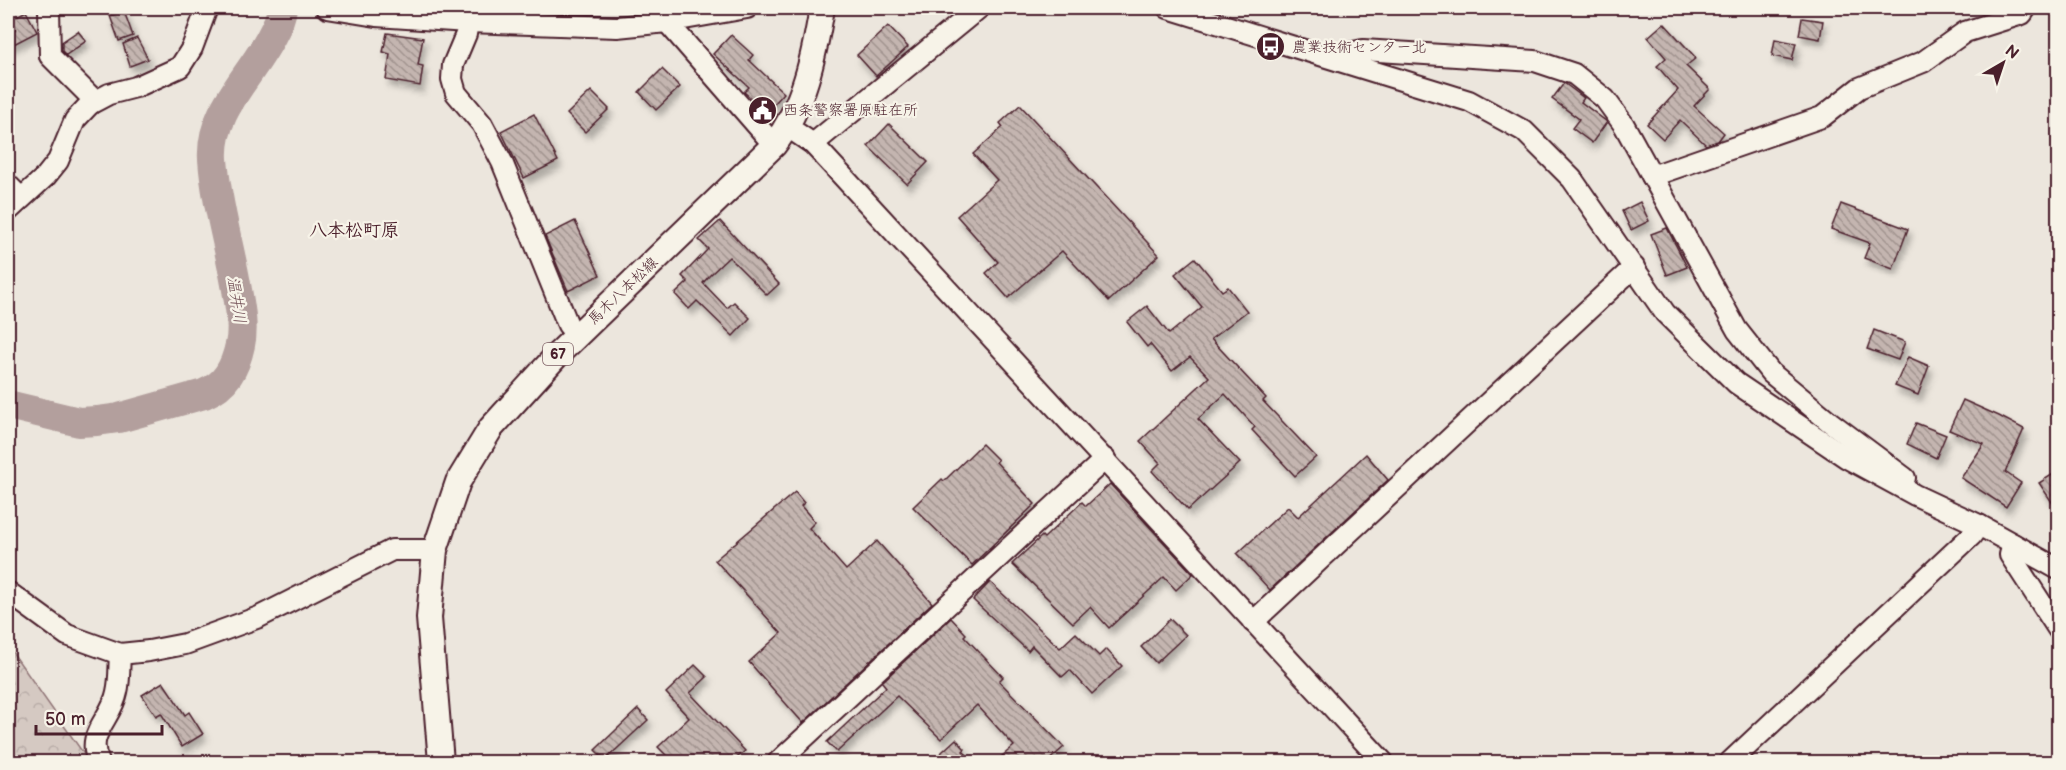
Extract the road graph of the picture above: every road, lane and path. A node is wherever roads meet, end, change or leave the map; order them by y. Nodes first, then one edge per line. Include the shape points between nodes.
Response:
1 (49, 8) edge
2 (207, 8) edge
3 (327, 8) edge
4 (747, 8) edge
5 (822, 8) edge
6 (979, 8) edge
7 (1168, 8) edge
8 (2026, 8) edge
9 (468, 22) junction
10 (667, 22) junction
11 (1328, 57) junction
12 (90, 104) junction
13 (781, 136) junction
14 (813, 144) junction
15 (1652, 176) junction
16 (12, 198) edge
17 (1634, 267) junction
18 (577, 336) junction
19 (1105, 459) junction
20 (1915, 495) junction
21 (1980, 525) junction
22 (2013, 544) junction
23 (435, 550) junction
24 (2058, 569) edge
25 (8, 592) edge
26 (1253, 622) junction
27 (2058, 629) edge
28 (120, 654) junction
29 (99, 762) edge
30 (441, 762) edge
31 (778, 762) edge
32 (1383, 762) edge
33 (1730, 762) edge

1 - 12 street via 50,56 90,96
2 - 12 street via 192,48 180,67
3 - 9 street via 376,16
4 - 10 street
5 - 13 main road, 馬木八本松線 / 67 via 813,60
6 - 14 street
7 - 11 street
8 - 15 street via 2022,14 1965,32 1923,63 1859,88 1822,117
9 - 10 street via 617,27
9 - 18 street via 453,64 456,93 482,124 502,162 568,325
10 - 13 street
11 - 15 street via 1363,50 1535,61 1574,74 1605,99
11 - 17 street via 1469,101 1524,131 1572,179
12 - 16 street via 75,120 58,161
13 - 14 street
13 - 18 main road, 馬木八本松線 / 67
14 - 19 street
15 - 20 street via 1737,330 1764,365 1830,422 1906,479
17 - 20 street via 1665,313 1736,383 1847,458
17 - 26 street
18 - 23 main road, 馬木八本松線 / 67 via 491,428 458,482
19 - 26 street
19 - 31 street
20 - 21 street
21 - 22 street
21 - 33 street
22 - 24 street
22 - 27 street via 2010,555
23 - 28 street via 392,550 259,617 185,644
23 - 30 main road, 馬木八本松線 / 67 via 429,618
25 - 28 street via 67,635
26 - 32 street
28 - 29 street via 117,694 93,746

